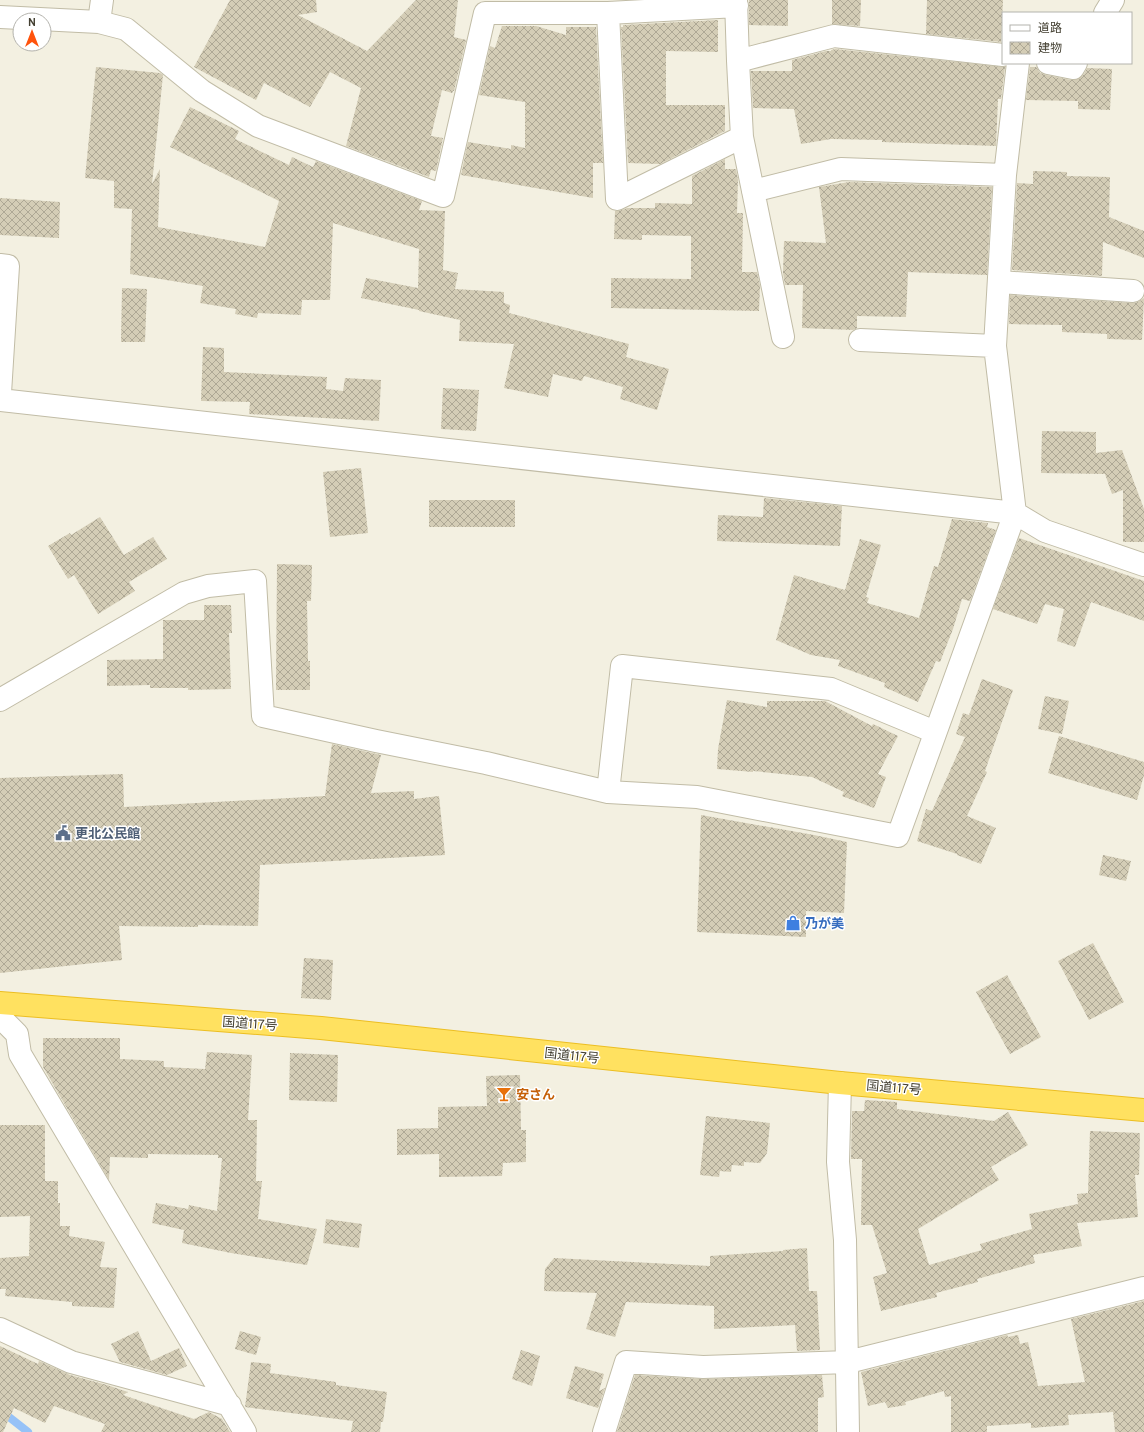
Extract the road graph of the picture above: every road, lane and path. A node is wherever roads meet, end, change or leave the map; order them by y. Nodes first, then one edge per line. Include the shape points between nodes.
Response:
1 (102, 0) edge
2 (1113, 0) edge
3 (737, 3) edge
4 (485, 7) edge
5 (1106, 12) edge
6 (608, 13) junction
7 (0, 17) edge
8 (99, 22) junction
9 (1002, 55) edge
10 (738, 61) junction
11 (1018, 64) edge
12 (1053, 64) edge
13 (1075, 64) edge
14 (742, 137) junction
15 (1005, 175) junction
16 (753, 191) junction
17 (0, 265) edge
18 (999, 282) junction
19 (1133, 291) dead end
20 (783, 337) dead end
21 (860, 340) dead end
22 (995, 346) junction
23 (0, 393) edge
24 (0, 400) edge
25 (1015, 513) junction
26 (1144, 565) edge
27 (0, 700) edge
28 (935, 732) junction
29 (608, 792) junction
30 (0, 1003) edge
31 (0, 1017) edge
32 (840, 1083) junction
33 (1144, 1110) edge
34 (1144, 1288) edge
35 (0, 1329) edge
36 (848, 1362) junction
37 (230, 1405) junction
38 (245, 1432) edge
39 (604, 1432) edge
40 (848, 1432) edge

1 - 8 street
2 - 5 street
3 - 6 street
3 - 10 street
4 - 6 street
4 - 8 street via 443,196 258,126 202,91 126,29
6 - 14 street via 617,199
7 - 8 street
9 - 10 street via 834,36
10 - 14 street
11 - 15 street
12 - 13 street via 1073,68
14 - 16 street
15 - 16 street via 841,169
15 - 18 street
16 - 20 street
17 - 23 street via 8,266
18 - 19 street
18 - 22 street
21 - 22 street
22 - 25 street
24 - 25 street
25 - 26 street via 1045,531
25 - 28 street
27 - 29 street via 184,593 208,586 255,581 263,716 486,763
28 - 29 street via 898,836 697,797
28 - 29 street via 831,689 622,666
30 - 32 highway, 国道117号 via 321,1028
31 - 37 street via 17,1034 20,1054
32 - 33 highway, 国道117号
32 - 36 street via 838,1162 845,1240
34 - 36 street
35 - 37 street via 71,1362
36 - 39 street via 704,1367 626,1362
36 - 40 street
37 - 38 street

